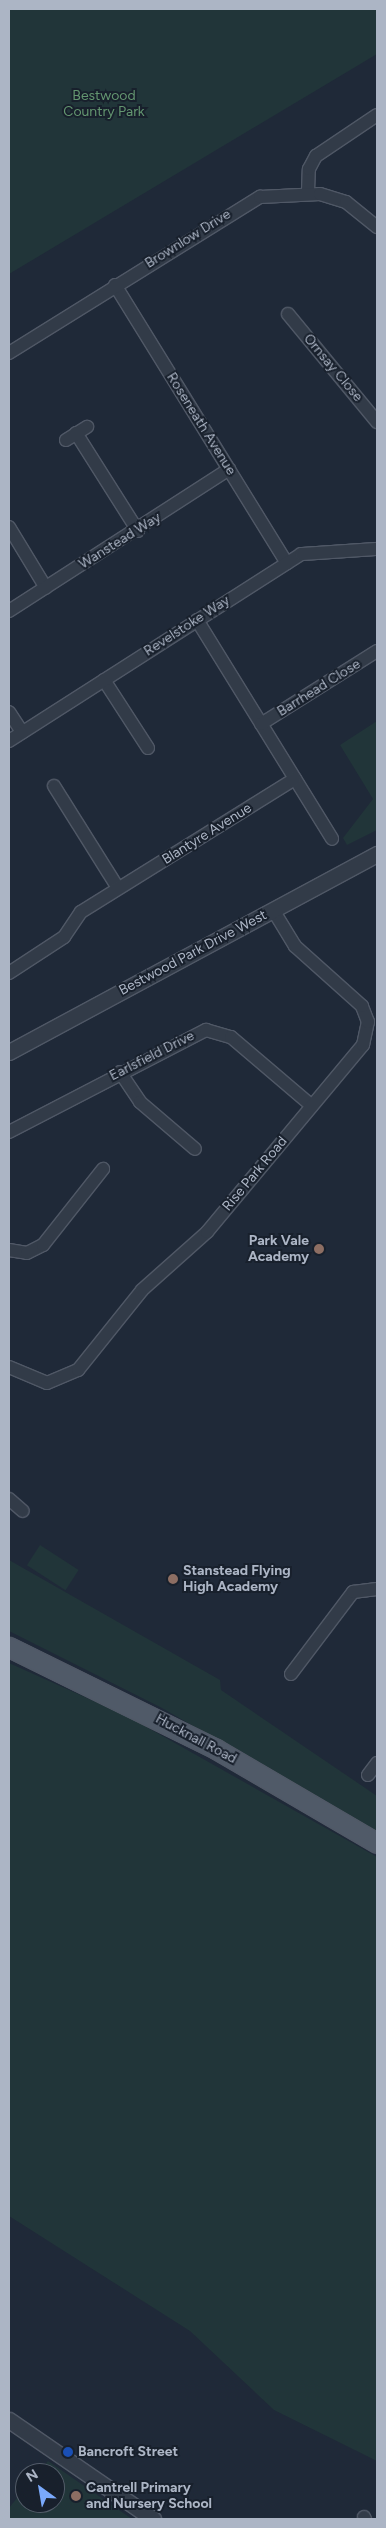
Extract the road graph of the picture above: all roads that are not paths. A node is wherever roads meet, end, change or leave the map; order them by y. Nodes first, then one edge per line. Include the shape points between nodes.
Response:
1 (377, 115) edge
2 (308, 192) junction
3 (377, 227) edge
4 (115, 286) junction
5 (288, 314) dead end
6 (9, 353) edge
7 (377, 422) edge
8 (76, 433) dead end
9 (230, 469) junction
10 (9, 527) edge
11 (138, 531) junction
12 (377, 549) edge
13 (287, 563) junction
14 (46, 588) junction
15 (9, 611) edge
16 (197, 620) junction
17 (377, 651) edge
18 (104, 680) junction
19 (9, 712) edge
20 (261, 724) junction
21 (22, 732) junction
22 (9, 740) edge
23 (148, 748) dead end
24 (295, 779) junction
25 (61, 790) dead end
26 (332, 839) dead end
27 (377, 854) edge
28 (118, 888) junction
29 (273, 910) junction
30 (9, 973) edge
31 (373, 1021) edge
32 (9, 1052) edge
33 (120, 1072) junction
34 (312, 1106) junction
35 (9, 1132) edge
36 (195, 1149) dead end
37 (103, 1169) dead end
38 (9, 1250) edge
39 (9, 1367) edge
40 (9, 1499) edge
41 (24, 1510) dead end
42 (377, 1589) edge
43 (9, 1647) edge
44 (299, 1670) dead end
45 (377, 1764) edge
46 (368, 1775) dead end
47 (377, 1843) edge
48 (9, 2420) edge
49 (153, 2519) edge

1 - 2 street via 316,156 309,169
2 - 3 street, Brownlow Drive via 346,202
2 - 4 street, Brownlow Drive via 274,194 244,204
4 - 6 street, Brownlow Drive
4 - 9 street, Roseneath Avenue
5 - 7 street, Ornsay Close
8 - 11 street
9 - 11 street, Wanstead Way
9 - 13 street, Roseneath Avenue
10 - 14 street
11 - 14 street, Wanstead Way
12 - 13 street, Revelstoke Way via 316,550
13 - 16 street, Revelstoke Way
14 - 15 street, Wanstead Way
16 - 18 street, Revelstoke Way
16 - 20 street
17 - 20 street, Barrhead Close
18 - 21 street, Revelstoke Way
18 - 23 street
19 - 21 street
20 - 24 street
21 - 22 street, Revelstoke Way
24 - 26 street via 320,830
24 - 28 street, Blantyre Avenue
25 - 28 street
27 - 29 street, Bestwood Park Drive West
28 - 30 street, Blantyre Avenue via 77,914 64,937
29 - 31 street, Rise Park Road via 295,946 356,998
29 - 32 street, Bestwood Park Drive West
31 - 34 street, Rise Park Road via 362,1045
33 - 34 street, Earlsfield Drive via 197,1032 216,1031 231,1038
33 - 35 street, Earlsfield Drive
33 - 36 street via 140,1102
34 - 39 street, Rise Park Road via 207,1232 142,1290 78,1370 48,1383
37 - 38 street via 43,1245 27,1253
40 - 41 street
42 - 44 street via 353,1592
43 - 47 main road, Hucknall Road via 216,1749
45 - 46 street
48 - 49 street

